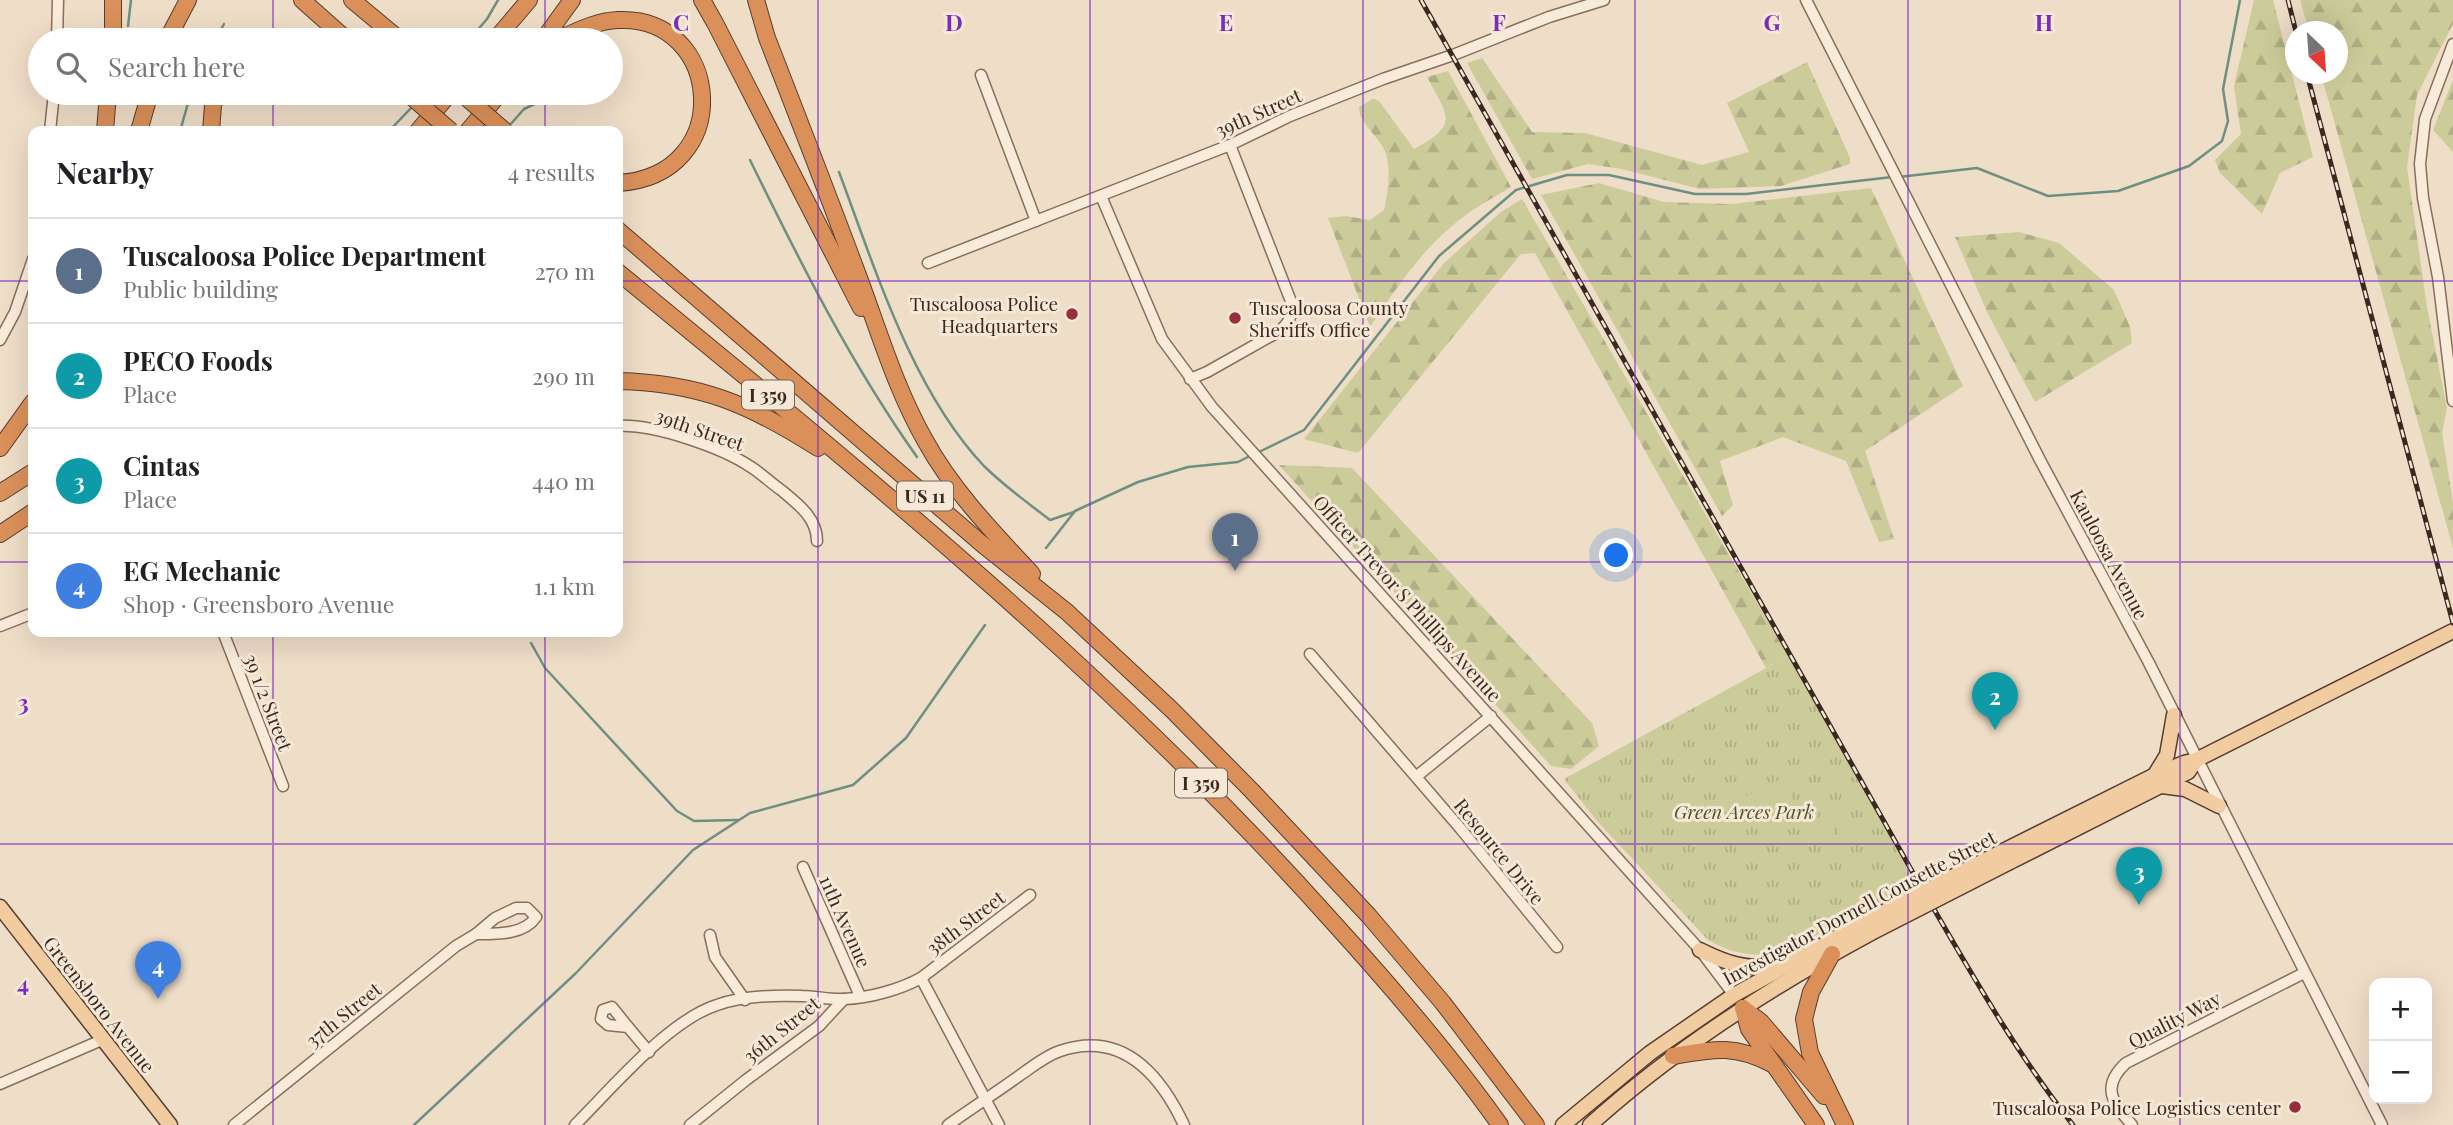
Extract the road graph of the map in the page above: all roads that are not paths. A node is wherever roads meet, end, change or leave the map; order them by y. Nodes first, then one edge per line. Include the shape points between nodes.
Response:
1 (58, 0) edge
2 (113, 0) edge
3 (302, 0) edge
4 (352, 0) edge
5 (529, 0) edge
6 (572, 0) edge
7 (702, 0) edge
8 (756, 0) edge
9 (1604, 0) edge
10 (1806, 0) edge
11 (185, 4) edge
12 (57, 28) edge
13 (113, 28) edge
14 (173, 28) edge
15 (334, 28) edge
16 (386, 28) edge
17 (505, 28) edge
18 (552, 28) edge
19 (584, 28) edge
20 (2453, 44) edge
21 (981, 75) dead end
22 (53, 105) edge
23 (107, 105) edge
24 (147, 105) edge
25 (214, 105) edge
26 (421, 105) edge
27 (440, 105) edge
28 (475, 105) edge
29 (490, 105) edge
30 (51, 126) edge
31 (105, 126) edge
32 (140, 126) edge
33 (212, 126) edge
34 (422, 126) edge
35 (445, 126) edge
36 (472, 126) edge
37 (499, 126) edge
38 (1230, 145) junction
39 (623, 183) edge
40 (1101, 196) junction
41 (1036, 221) junction
42 (623, 234) edge
43 (928, 263) dead end
44 (28, 274) edge
45 (623, 276) edge
46 (2447, 308) edge
47 (0, 340) edge
48 (880, 341) junction
49 (1190, 379) junction
50 (623, 381) edge
51 (2453, 401) edge
52 (28, 409) edge
53 (623, 426) edge
54 (0, 449) edge
55 (28, 475) edge
56 (865, 478) junction
57 (0, 493) edge
58 (28, 515) edge
59 (28, 526) edge
60 (0, 534) edge
61 (0, 540) edge
62 (817, 541) dead end
63 (1067, 612) junction
64 (28, 615) edge
65 (0, 626) edge
66 (2453, 631) edge
67 (225, 637) edge
68 (1310, 654) dead end
69 (2174, 715) junction
70 (1491, 716) junction
71 (2196, 760) junction
72 (1417, 776) junction
73 (2158, 780) junction
74 (283, 786) dead end
75 (2219, 806) junction
76 (803, 867) dead end
77 (1030, 895) dead end
78 (0, 907) edge
79 (1868, 928) junction
80 (476, 934) junction
81 (710, 935) dead end
82 (1557, 947) dead end
83 (1700, 950) junction
84 (1832, 954) junction
85 (1789, 963) junction
86 (2304, 973) junction
87 (921, 978) junction
88 (860, 996) junction
89 (844, 999) junction
90 (745, 1000) junction
91 (1739, 1001) junction
92 (628, 1027) dead end
93 (104, 1039) junction
94 (649, 1052) junction
95 (1672, 1056) junction
96 (1774, 1065) junction
97 (0, 1084) edge
98 (986, 1098) junction
99 (1841, 1119) edge
100 (170, 1125) edge
101 (234, 1125) edge
102 (575, 1125) edge
103 (690, 1125) edge
104 (948, 1125) edge
105 (999, 1125) edge
106 (1184, 1125) edge
107 (1500, 1125) edge
108 (1536, 1125) edge
109 (1563, 1125) edge
110 (1590, 1125) edge
111 (1816, 1125) edge
112 (2132, 1125) edge
113 (2382, 1125) edge

1 - 12 street
2 - 13 highway
3 - 15 highway
4 - 16 highway
5 - 17 highway
6 - 18 highway
7 - 48 highway
8 - 48 highway
9 - 38 street, 39th Street via 1383,79
10 - 69 street, Kauloosa Avenue
11 - 14 highway
19 - 39 highway via 603,22 638,22 669,36 697,70 701,116 688,146 673,164 654,175
20 - 46 street via 2425,119 2420,164
21 - 41 street
22 - 30 street
23 - 31 highway
24 - 32 highway
25 - 33 highway
26 - 35 highway, bridge
27 - 34 highway
28 - 37 highway, bridge
29 - 36 highway
38 - 40 street, 39th Street
38 - 49 street via 1292,311 1287,325 1278,331
40 - 41 street, 39th Street
40 - 49 street, Officer Trevor S Phillips Avenue via 1162,339
41 - 43 street, 39th Street
42 - 63 highway, US 11
44 - 47 street
45 - 56 highway, I 359
46 - 51 street
48 - 63 highway via 916,424 954,486
49 - 70 street, Officer Trevor S Phillips Avenue
50 - 56 highway via 682,387 747,407 779,422
52 - 54 highway
53 - 62 street, 39th Street via 656,429 751,467 812,519
55 - 57 highway
56 - 107 highway, I 359 via 1030,620 1228,810 1358,950
58 - 60 highway
59 - 61 highway
63 - 108 highway, I 359 via 1172,710 1339,882 1443,1003
64 - 65 street
66 - 71 main road, Investigator Dornell Cousette Street
67 - 74 street, 39 1/2 Street
68 - 72 street, Resource Drive
69 - 71 street, Kauloosa Avenue
69 - 73 main road
70 - 72 street
70 - 83 street, Officer Trevor S Phillips Avenue
71 - 73 main road, Investigator Dornell Cousette Street
71 - 75 street, Kauloosa Avenue
72 - 82 street, Resource Drive
73 - 75 main road
73 - 79 main road, Investigator Dornell Cousette Street, bridge
75 - 86 street, Kauloosa Avenue
76 - 88 street, 11th Avenue
77 - 87 street, 38th Street
78 - 93 main road, Greensboro Avenue
79 - 84 main road, Investigator Dornell Cousette Street
79 - 85 main road, Investigator Dornell Cousette Street
80 - 80 street, 37th Street via 516,908 527,908 536,917 521,930
80 - 101 street, 37th Street
81 - 90 street via 715,957
83 - 85 main road via 1747,968
83 - 91 street, Officer Trevor S Phillips Avenue
84 - 91 main road, Investigator Dornell Cousette Street
84 - 99 highway via 1811,992 1804,1019 1810,1053
85 - 91 main road, Investigator Dornell Cousette Street
86 - 112 street, Quality Way via 2126,1063 2112,1082 2112,1094
86 - 113 street, Kauloosa Avenue
87 - 88 street, 11th Avenue via 907,986
87 - 98 street
88 - 89 street
89 - 90 street, 36th Street
89 - 103 street, 36th Street via 819,1026
90 - 94 street, 36th Street via 718,1004 696,1014
91 - 95 main road, Investigator Dornell Cousette Street
91 - 96 highway via 1749,1029
91 - 99 highway
91 - 109 main road, Investigator Dornell Cousette Street via 1650,1053
92 - 94 street
93 - 97 street
93 - 100 main road, Greensboro Avenue
94 - 102 street, 36th Street
95 - 96 highway via 1722,1048
95 - 110 main road, Investigator Dornell Cousette Street
96 - 111 highway
98 - 104 street
98 - 105 street
98 - 106 street via 1059,1051 1104,1047 1145,1067 1167,1093

